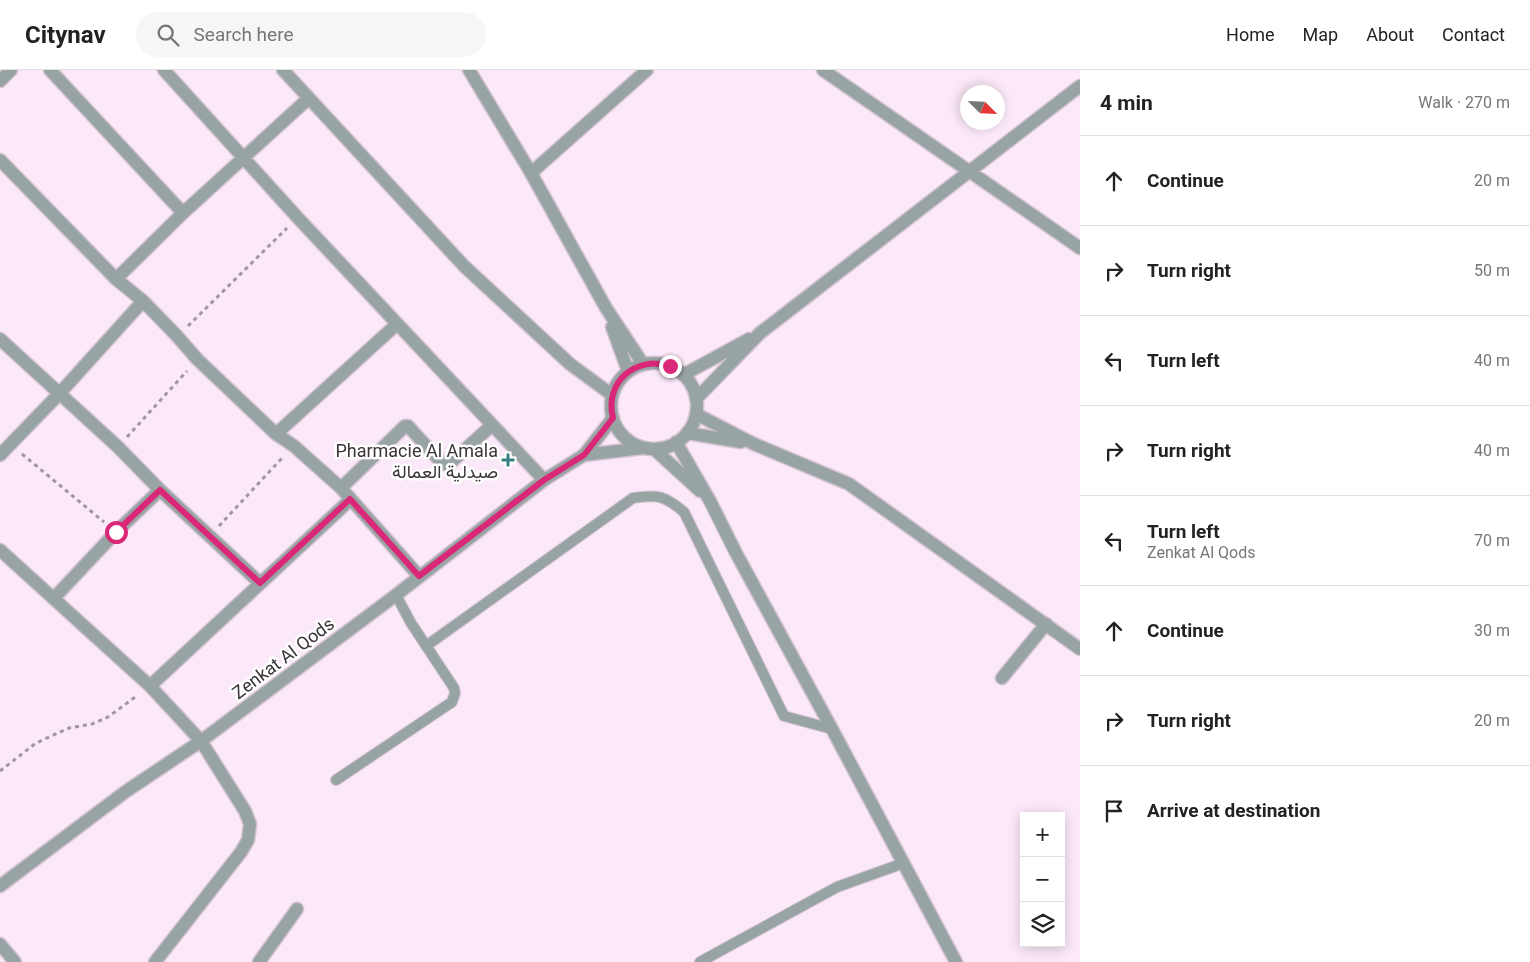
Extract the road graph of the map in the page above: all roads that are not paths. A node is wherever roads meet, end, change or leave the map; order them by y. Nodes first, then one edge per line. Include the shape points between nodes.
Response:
1 (11, 70) edge
2 (50, 70) edge
3 (164, 70) edge
4 (283, 70) edge
5 (469, 70) edge
6 (647, 70) edge
7 (823, 70) edge
8 (0, 81) edge
9 (1080, 86) edge
10 (309, 98) junction
11 (243, 157) junction
12 (0, 162) edge
13 (970, 172) junction
14 (530, 173) junction
15 (182, 213) junction
16 (1080, 248) edge
17 (116, 279) junction
18 (143, 301) junction
19 (606, 308) junction
20 (397, 324) junction
21 (760, 333) junction
22 (0, 339) edge
23 (643, 364) junction
24 (628, 371) junction
25 (684, 375) junction
26 (59, 394) junction
27 (612, 396) junction
28 (696, 399) junction
29 (696, 414) junction
30 (613, 418) junction
31 (492, 425) junction
32 (687, 432) junction
33 (276, 434) junction
34 (676, 442) junction
35 (754, 444) junction
36 (649, 448) junction
37 (584, 455) junction
38 (0, 456) edge
39 (544, 480) junction
40 (340, 488) junction
41 (160, 490) junction
42 (350, 499) junction
43 (710, 501) junction
44 (0, 550) edge
45 (419, 576) junction
46 (260, 583) junction
47 (396, 595) junction
48 (54, 598) junction
49 (1046, 624) junction
50 (426, 646) junction
51 (1080, 649) edge
52 (1002, 678) dead end
53 (150, 686) junction
54 (832, 730) junction
55 (200, 741) junction
56 (336, 780) dead end
57 (904, 863) junction
58 (0, 886) edge
59 (298, 909) dead end
60 (0, 944) edge
61 (15, 962) edge
62 (154, 962) edge
63 (259, 962) edge
64 (700, 962) edge
65 (956, 962) edge

1 - 8 street
2 - 15 street
3 - 11 street
4 - 10 street
5 - 14 street
6 - 14 street
7 - 13 street
9 - 13 street
10 - 11 street
10 - 27 street via 464,266 570,364
11 - 15 street
11 - 20 street
12 - 17 street
13 - 16 street
13 - 21 street
14 - 19 street
15 - 17 street
17 - 18 street
18 - 26 street
18 - 33 street via 197,359
19 - 23 street
19 - 24 street
20 - 31 street
20 - 33 street
21 - 25 street
21 - 28 street
22 - 26 street
23 - 24 street
23 - 25 street via 665,364
24 - 27 street
25 - 28 street
26 - 38 street
26 - 41 street
27 - 30 street
28 - 29 street
29 - 32 street
29 - 35 street
30 - 36 street via 624,437
30 - 37 street
31 - 39 street
31 - 40 street via 448,465 408,426 404,426
32 - 34 street
32 - 35 street
33 - 40 street
34 - 36 street via 666,447
34 - 43 street
35 - 49 street via 848,484
36 - 37 street
36 - 43 street
37 - 39 street, Zenkat Al Qods
39 - 45 street, Zenkat Al Qods
40 - 42 street
41 - 46 street
41 - 48 street
42 - 45 street
42 - 46 street
43 - 54 street
44 - 48 street
45 - 47 street, Zenkat Al Qods
46 - 53 street
47 - 50 lane
47 - 55 street, Zenkat Al Qods
48 - 53 street
49 - 51 street
49 - 52 street
50 - 54 lane via 634,498 652,495 670,500 684,512 784,716
50 - 56 lane via 454,688 452,702
53 - 55 street
54 - 57 street
55 - 58 street, Zenkat Al Qods via 125,792
55 - 62 street via 245,811 250,824 248,840
57 - 64 lane via 837,887
57 - 65 street
59 - 63 street
60 - 61 street

